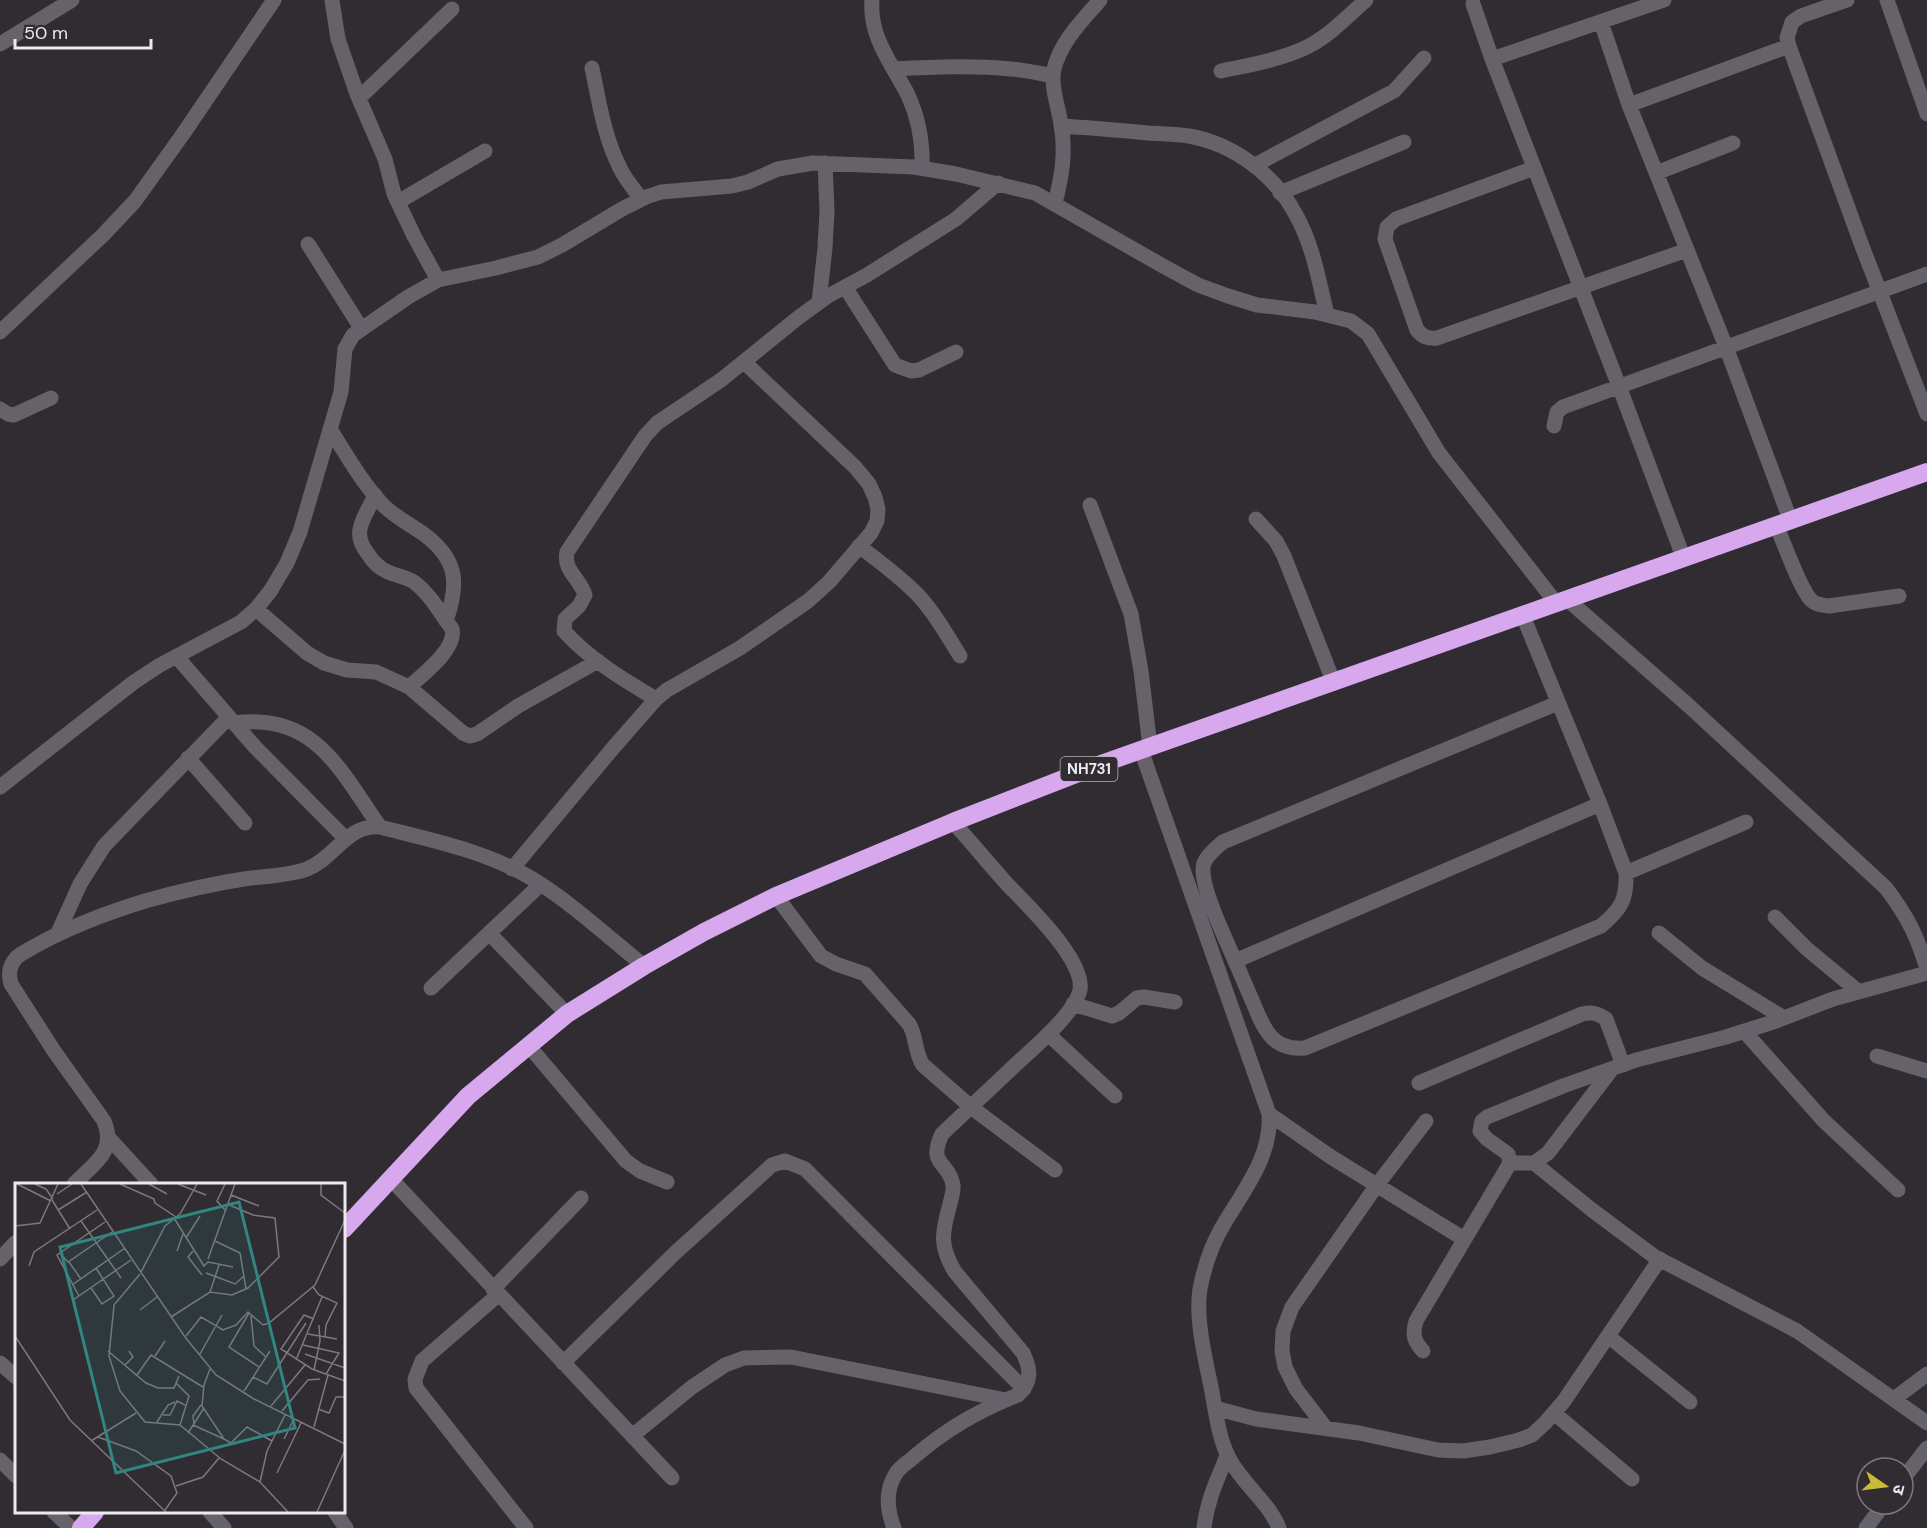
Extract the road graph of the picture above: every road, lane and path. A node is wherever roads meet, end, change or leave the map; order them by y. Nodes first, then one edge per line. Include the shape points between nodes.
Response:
1 (72, 0) edge
2 (274, 0) edge
3 (332, 0) edge
4 (872, 0) edge
5 (1100, 0) edge
6 (1365, 0) edge
7 (1664, 0) edge
8 (1847, 0) edge
9 (1887, 0) edge
10 (1473, 4) dead end
11 (452, 9) dead end
12 (1601, 22) junction
13 (0, 44) edge
14 (1789, 46) junction
15 (1424, 58) dead end
16 (1492, 59) junction
17 (592, 68) dead end
18 (894, 69) junction
19 (1221, 71) dead end
20 (1053, 76) junction
21 (359, 98) junction
22 (1629, 105) junction
23 (1927, 114) edge
24 (1062, 126) junction
25 (1404, 142) dead end
26 (1733, 143) dead end
27 (485, 151) dead end
28 (825, 163) junction
29 (1255, 165) junction
30 (922, 168) junction
31 (1534, 168) junction
32 (1656, 173) junction
33 (998, 183) junction
34 (1281, 193) junction
35 (641, 200) junction
36 (398, 202) junction
37 (1055, 203) junction
38 (308, 244) dead end
39 (1687, 250) junction
40 (1927, 274) edge
41 (438, 280) junction
42 (845, 287) junction
43 (1580, 288) junction
44 (1879, 290) junction
45 (819, 302) junction
46 (1327, 315) junction
47 (361, 328) junction
48 (0, 332) edge
49 (1726, 346) junction
50 (956, 352) dead end
51 (744, 362) junction
52 (1619, 386) junction
53 (51, 398) dead end
54 (0, 409) edge
55 (1927, 414) edge
56 (1554, 426) dead end
57 (330, 429) junction
58 (1927, 472) edge
59 (375, 495) junction
60 (1090, 505) dead end
61 (1257, 519) dead end
62 (1784, 524) junction
63 (859, 546) junction
64 (1684, 559) junction
65 (1899, 596) dead end
66 (1563, 602) junction
67 (256, 609) junction
68 (1523, 616) junction
69 (446, 621) junction
70 (960, 656) dead end
71 (177, 657) junction
72 (598, 661) junction
73 (1334, 683) junction
74 (409, 687) junction
75 (656, 699) junction
76 (1558, 703) junction
77 (231, 720) junction
78 (1145, 749) junction
79 (188, 758) junction
80 (0, 787) edge
81 (1600, 804) junction
82 (953, 822) junction
83 (1746, 822) dead end
84 (245, 823) dead end
85 (380, 827) junction
86 (346, 839) junction
87 (512, 869) junction
88 (1626, 873) junction
89 (540, 885) junction
90 (776, 896) junction
91 (1775, 917) dead end
92 (489, 933) junction
93 (1659, 933) dead end
94 (57, 934) junction
95 (1236, 961) junction
96 (644, 966) junction
97 (1927, 969) edge
98 (1927, 973) edge
99 (431, 988) dead end
100 (1859, 992) junction
101 (1175, 1002) dead end
102 (1073, 1004) junction
103 (567, 1014) junction
104 (1784, 1018) junction
105 (1744, 1031) junction
106 (1048, 1034) junction
107 (528, 1045) junction
108 (1877, 1056) dead end
109 (1618, 1067) junction
110 (1927, 1071) edge
111 (1419, 1083) dead end
112 (1115, 1096) dead end
113 (972, 1107) junction
114 (1269, 1114) junction
115 (1426, 1121) dead end
116 (108, 1137) junction
117 (1510, 1163) junction
118 (1534, 1163) junction
119 (1055, 1170) dead end
120 (390, 1178) junction
121 (667, 1182) dead end
122 (76, 1183) edge
123 (149, 1183) edge
124 (1377, 1185) junction
125 (1898, 1190) dead end
126 (581, 1198) dead end
127 (345, 1228) edge
128 (1464, 1239) junction
129 (15, 1243) edge
130 (0, 1259) edge
131 (1660, 1259) junction
132 (496, 1292) junction
133 (1608, 1336) junction
134 (1423, 1351) dead end
135 (0, 1363) edge
136 (563, 1363) junction
137 (1927, 1374) edge
138 (15, 1376) edge
139 (1024, 1389) junction
140 (1894, 1399) junction
141 (1006, 1400) junction
142 (1690, 1402) dead end
143 (1215, 1408) junction
144 (1554, 1413) junction
145 (1927, 1424) edge
146 (1325, 1427) junction
147 (632, 1436) junction
148 (1927, 1448) edge
149 (1227, 1456) junction
150 (0, 1460) edge
151 (1915, 1464) edge
152 (15, 1475) edge
153 (672, 1478) dead end
154 (1632, 1479) dead end
155 (56, 1513) edge
156 (211, 1513) edge
157 (336, 1513) edge
158 (83, 1524) edge
159 (224, 1528) edge
160 (346, 1528) edge
161 (526, 1528) edge
162 (894, 1528) edge
163 (1204, 1528) edge
164 (1279, 1528) edge

1 - 13 street
2 - 48 street via 135,201
3 - 21 street via 338,39
4 - 18 street via 877,38
5 - 20 street via 1069,37
6 - 19 street via 1327,34 1292,54
7 - 12 street
8 - 14 street via 1792,22
9 - 23 street
10 - 16 street
11 - 21 street
12 - 16 street
12 - 22 street
14 - 22 street
14 - 44 street
15 - 29 street via 1394,91
16 - 31 street
17 - 35 street via 614,157
18 - 20 street via 982,67
18 - 30 street via 921,132
20 - 24 street
21 - 36 street
22 - 32 street
24 - 29 street via 1189,136 1210,141
24 - 37 street via 1064,160
25 - 34 street
26 - 32 street
27 - 36 street
28 - 30 street
28 - 35 street via 778,169 732,186 661,192
28 - 45 street via 827,211
29 - 34 street
30 - 33 street
31 - 43 street
31 - 43 street via 1396,219 1387,227 1385,239 1417,330 1427,339 1437,338
32 - 39 street
33 - 37 street
33 - 42 street via 956,219
34 - 46 street via 1296,214 1308,242
35 - 41 street via 538,257
36 - 41 street
37 - 46 street via 1198,285 1257,304
38 - 47 street
39 - 43 street
39 - 49 street
40 - 44 street
41 - 47 street
42 - 45 street
42 - 50 street via 895,364 919,370
43 - 52 street
44 - 49 street
44 - 55 street
45 - 51 street
46 - 66 street via 1351,321 1368,334 1438,453
47 - 57 street via 345,350 341,392
49 - 52 street
49 - 62 street
51 - 63 street via 869,484 878,509 877,521
51 - 72 street via 651,429 567,552 567,567 585,595 565,619 564,631
52 - 56 street via 1563,407 1557,412
52 - 64 street
53 - 54 street via 14,415
57 - 59 street
57 - 67 street via 300,532 287,563
58 - 62 highway, NH731
59 - 69 street via 393,514 441,549 455,581
59 - 69 street via 359,531 361,546 375,564 422,589
60 - 78 street via 1131,614 1141,671
61 - 73 street via 1284,556
62 - 64 highway, NH731
62 - 65 street via 1803,588 1811,600 1829,606
63 - 70 street via 919,596
63 - 75 street via 808,601
64 - 66 highway, NH731
66 - 68 highway, NH731
66 - 97 street via 1697,712 1886,888 1913,927
67 - 71 street via 230,629
67 - 74 street via 307,654 324,663 376,672
68 - 73 highway, NH731
68 - 76 street
69 - 74 street via 453,634 450,645
71 - 77 street
71 - 80 street via 110,699
72 - 74 street via 470,736
72 - 75 street
73 - 78 highway, NH731
75 - 87 street
76 - 81 street
76 - 95 street via 1223,842 1204,862 1202,875
77 - 79 street
77 - 85 street via 268,722 303,734 333,760
77 - 86 street
78 - 82 highway, NH731
78 - 114 street
79 - 84 street
79 - 94 street via 104,846 80,884
81 - 88 street
81 - 95 street
82 - 90 highway, NH731
82 - 102 street via 1043,921 1076,967 1080,992
83 - 88 street
85 - 86 street via 356,830
85 - 87 street via 458,848
86 - 94 street via 318,864 303,870 171,894 96,916
87 - 89 street
88 - 95 street via 1624,902 1601,926 1305,1048 1282,1045 1263,1027
89 - 92 street
89 - 96 street
90 - 96 highway, NH731
90 - 113 street via 821,956 872,981 913,1030 915,1048 923,1065
91 - 100 street
92 - 99 street
92 - 103 street
93 - 104 street via 1702,968
94 - 116 street via 17,957 11,965 11,984 104,1121
96 - 103 highway, NH731
98 - 100 street
100 - 104 street
101 - 102 street via 1137,998 1112,1016
102 - 106 street
103 - 107 highway, NH731
104 - 105 street
105 - 109 street
105 - 125 street via 1824,1121
106 - 112 street
106 - 113 street
107 - 120 highway, NH731 via 468,1096
107 - 121 street via 626,1161
108 - 110 street
109 - 111 street via 1606,1019 1591,1012
109 - 117 street via 1482,1121 1482,1135 1505,1151
109 - 118 street via 1548,1153
113 - 119 street
113 - 139 street via 942,1134 936,1151 954,1187 943,1230 944,1248 955,1272 1023,1353 1029,1373
114 - 124 street
114 - 143 street via 1265,1152 1210,1252 1200,1289 1199,1312
115 - 124 street
116 - 122 street via 105,1152
116 - 123 street
117 - 118 street
117 - 128 street
118 - 131 street
120 - 127 highway, NH731
120 - 132 street
124 - 128 street
124 - 146 street via 1292,1307 1283,1331 1286,1367 1296,1389
126 - 132 street
128 - 134 street via 1416,1321 1413,1337
129 - 130 street
131 - 133 street
131 - 140 street via 1797,1331
132 - 136 street
132 - 161 street via 422,1361 416,1388
133 - 142 street
133 - 144 street
135 - 138 street
136 - 139 street via 771,1165 784,1161 805,1169
136 - 147 street
137 - 140 street
139 - 141 street
140 - 145 street
141 - 147 street via 791,1357 744,1358 725,1365 692,1387
141 - 162 street via 952,1427 896,1472 888,1502
143 - 146 street via 1256,1419
143 - 149 street
144 - 146 street via 1532,1435 1463,1451 1430,1449
144 - 154 street
147 - 153 street
148 - 151 street
149 - 163 street via 1211,1493
149 - 164 street
150 - 152 street
155 - 158 street
156 - 159 street
157 - 160 street

